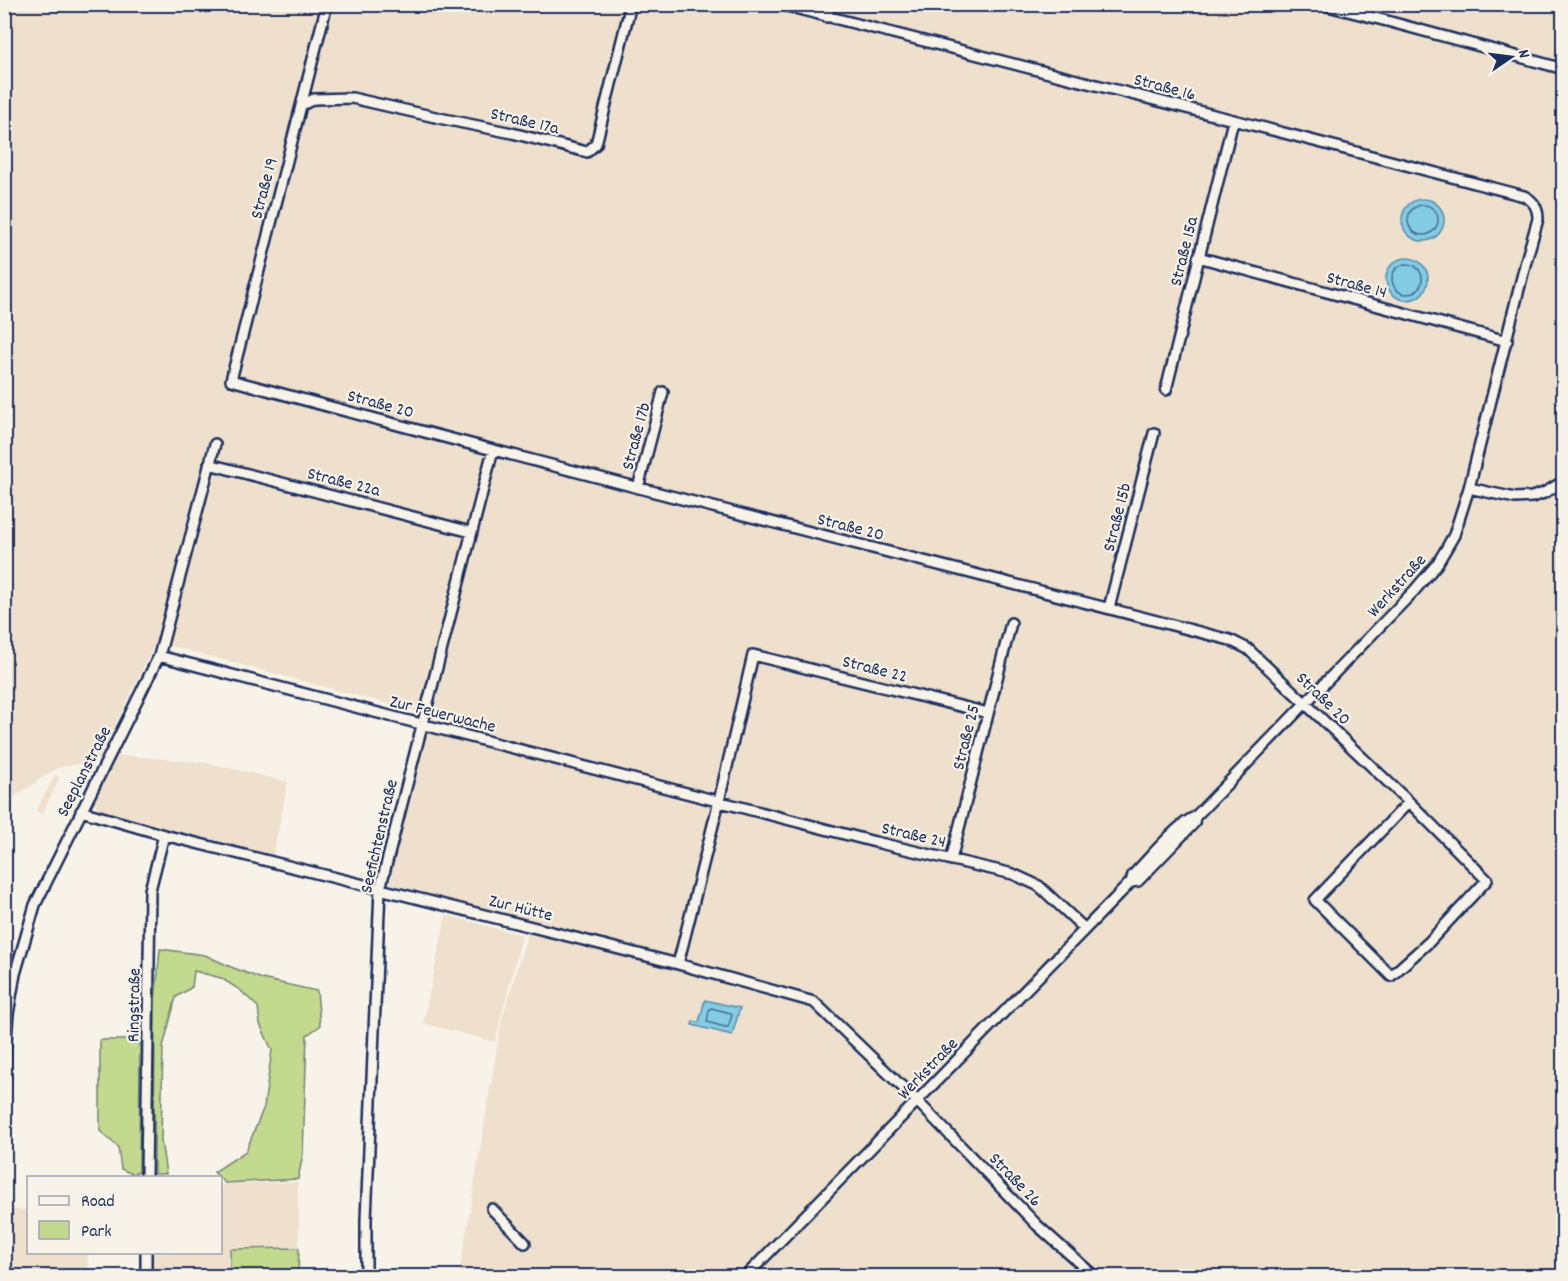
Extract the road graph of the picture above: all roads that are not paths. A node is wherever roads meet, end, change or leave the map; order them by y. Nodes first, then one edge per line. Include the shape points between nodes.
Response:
1 (327, 4) edge
2 (632, 4) edge
3 (779, 4) edge
4 (830, 4) edge
5 (1320, 4) edge
6 (827, 17) junction
7 (1563, 69) edge
8 (302, 105) junction
9 (1233, 121) junction
10 (1537, 208) joint
11 (1198, 258) junction
12 (1507, 341) junction
13 (231, 380) joint
14 (1166, 390) dead end
15 (663, 392) dead end
16 (1154, 433) dead end
17 (214, 444) dead end
18 (493, 450) junction
19 (209, 464) junction
20 (1563, 480) edge
21 (638, 488) junction
22 (1469, 488) junction
23 (471, 532) junction
24 (1109, 608) junction
25 (1011, 623) dead end
26 (159, 656) junction
27 (1305, 702) junction
28 (988, 713) junction
29 (423, 724) junction
30 (719, 801) junction
31 (1409, 801) junction
32 (81, 811) junction
33 (164, 835) junction
34 (951, 860) junction
35 (380, 889) junction
36 (1085, 929) junction
37 (678, 964) junction
38 (917, 1101) junction
39 (4, 1117) edge
40 (146, 1176) edge
41 (492, 1209) dead end
42 (525, 1243) dead end
43 (146, 1254) edge
44 (146, 1276) edge
45 (366, 1276) edge
46 (746, 1276) edge
47 (1094, 1276) edge

1 - 8 street, Straße 19
2 - 8 street, Straße 17a via 596,144 587,152 352,98 314,99
3 - 6 street, Straße 16
4 - 6 street
5 - 7 street
6 - 9 street, Straße 16
8 - 13 street, Straße 19
9 - 10 street, Straße 16 via 1524,196
9 - 11 street, Straße 15a
10 - 12 street, Werkstraße via 1538,219
11 - 12 street, Straße 14
11 - 14 street, Straße 15a
12 - 22 street, Werkstraße
13 - 18 street, Straße 20
15 - 21 street, Straße 17b
16 - 24 street, Straße 15b
17 - 19 street, Seeplanstraße
18 - 21 street, Straße 20
18 - 23 street, Seefichtenstraße
19 - 23 street, Straße 22a
19 - 26 street, Seeplanstraße
20 - 22 street via 1544,493 1523,498
21 - 24 street, Straße 20
22 - 27 street, Werkstraße via 1454,535 1426,579
23 - 29 street, Seefichtenstraße
24 - 27 street, Straße 20 via 1230,640 1248,649
25 - 28 street, Straße 25
26 - 29 street, Zur Feuerwache
26 - 32 street, Seeplanstraße
27 - 31 street, Straße 20
27 - 36 street, Werkstraße via 1195,816 1161,845
28 - 30 street, Straße 22 via 753,655
28 - 34 street, Straße 25
29 - 30 street, Zur Feuerwache
29 - 35 street, Seefichtenstraße
30 - 34 street, Straße 24
30 - 37 street
31 - 31 street, Straße 20 via 1315,900 1391,976 1487,880
32 - 33 street, Zur Hütte
32 - 39 street, Seeplanstraße via 35,904 15,974 5,1051
33 - 35 street, Zur Hütte
33 - 40 street, Ringstraße via 150,890
34 - 36 street, Straße 24 via 1026,879 1039,886
35 - 37 street, Zur Hütte
35 - 45 street, Seefichtenstraße
36 - 38 street, Werkstraße
37 - 38 street, Zur Hütte via 814,1002
38 - 46 street, Werkstraße
38 - 47 street, Straße 26 via 1037,1225
41 - 42 street
43 - 44 street

